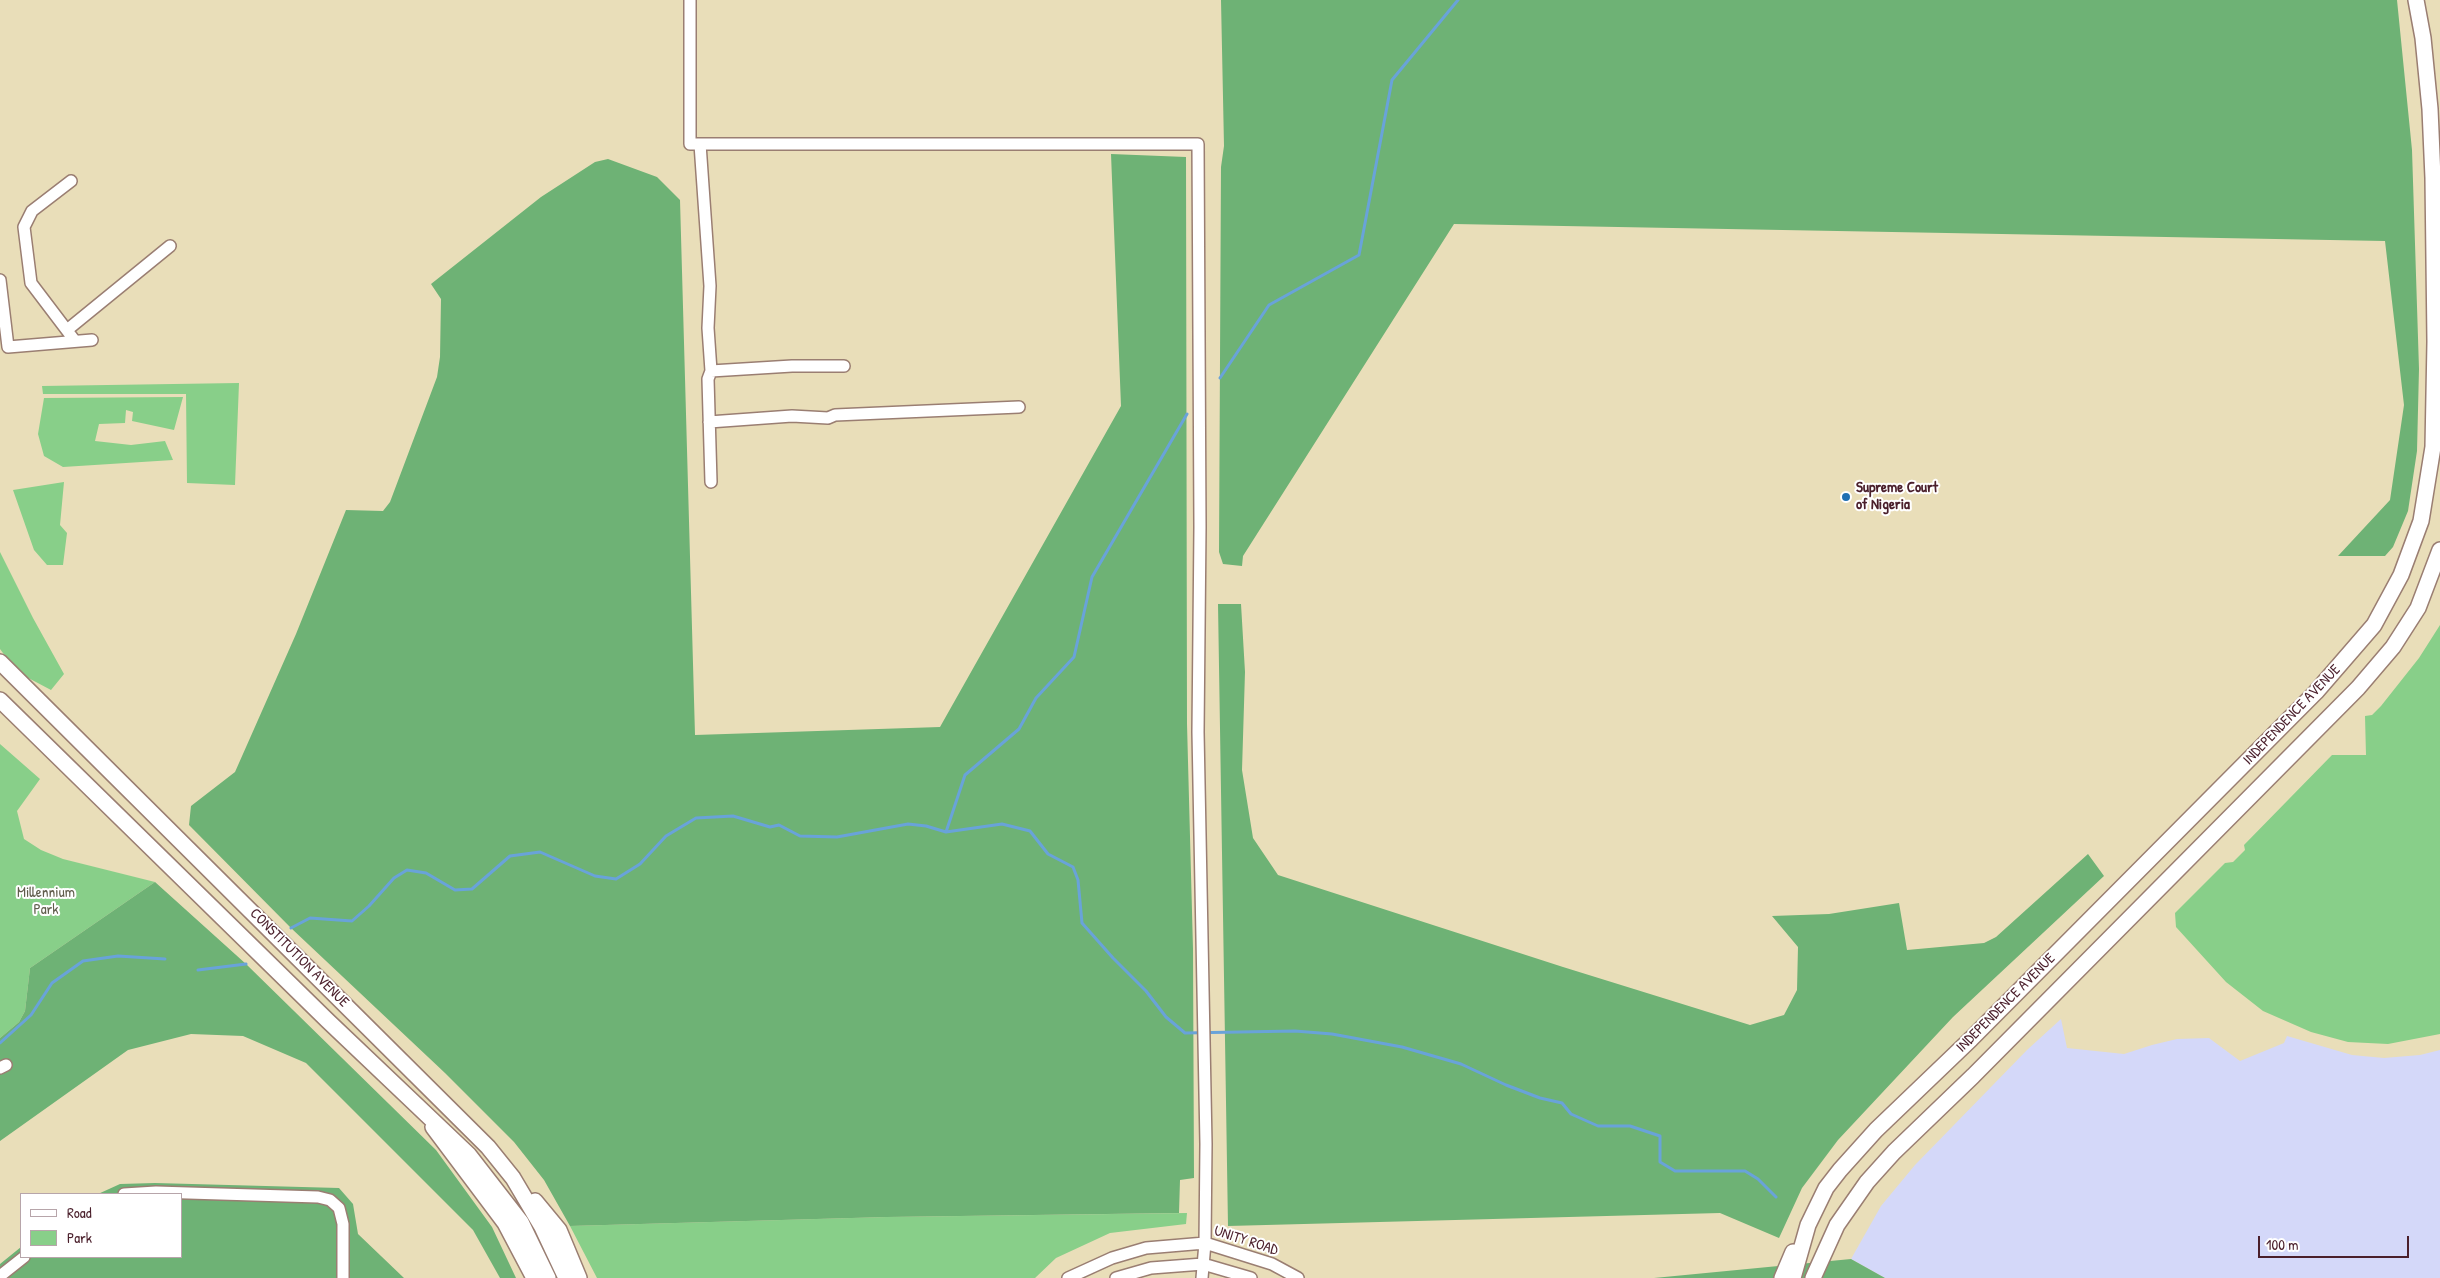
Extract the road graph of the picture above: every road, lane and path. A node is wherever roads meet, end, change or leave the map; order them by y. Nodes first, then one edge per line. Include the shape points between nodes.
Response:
1 (690, 0) edge
2 (2416, 0) edge
3 (700, 144) junction
4 (71, 181) dead end
5 (170, 246) dead end
6 (0, 280) edge
7 (67, 330) junction
8 (92, 340) dead end
9 (75, 341) junction
10 (844, 366) dead end
11 (711, 370) junction
12 (1019, 407) dead end
13 (709, 422) junction
14 (711, 482) dead end
15 (2440, 550) edge
16 (0, 662) edge
17 (0, 700) edge
18 (419, 1105) junction
19 (513, 1178) junction
20 (140, 1193) edge
21 (1808, 1224) junction
22 (1837, 1225) junction
23 (1205, 1243) junction
24 (23, 1258) edge
25 (1203, 1264) junction
26 (0, 1276) edge
27 (343, 1278) edge
28 (534, 1278) edge
29 (548, 1278) edge
30 (566, 1278) edge
31 (579, 1278) edge
32 (1068, 1278) edge
33 (1116, 1278) edge
34 (1202, 1278) edge
35 (1251, 1278) edge
36 (1298, 1278) edge
37 (1782, 1278) edge
38 (1793, 1278) edge
39 (1812, 1278) edge
40 (1821, 1278) edge

1 - 3 street via 690,144
2 - 21 main road, INDEPENDENCE AVENUE via 2430,109 2433,178 2434,447 2421,522 2401,574 2374,625 2348,657 1978,1032 1876,1130 1826,1188
3 - 11 street via 710,286
3 - 23 street via 1198,144 1200,527 1197,662 1206,1122
4 - 7 street via 32,211 24,227 31,283
5 - 7 street
6 - 9 street via 8,347
7 - 9 street
8 - 9 street
10 - 11 street
11 - 13 street via 708,380
12 - 13 street
13 - 14 street
15 - 22 main road, INDEPENDENCE AVENUE via 2418,608 2393,647 2358,688 1894,1152 1867,1182
16 - 19 main road, CONSTITUTION AVENUE via 488,1147
17 - 18 main road, CONSTITUTION AVENUE via 328,1021
18 - 28 main road via 439,1137 505,1223
18 - 29 main road, CONSTITUTION AVENUE via 470,1155 506,1200 521,1222
19 - 30 main road, CONSTITUTION AVENUE via 542,1227
19 - 31 main road via 558,1230
20 - 27 street via 318,1197 330,1200 339,1208 343,1224
21 - 37 main road
21 - 38 main road, INDEPENDENCE AVENUE
22 - 39 main road, INDEPENDENCE AVENUE
22 - 40 main road
23 - 25 street
23 - 32 street, UNITY ROAD via 1146,1248 1112,1258
23 - 36 street, UNITY ROAD via 1272,1264
24 - 26 street
25 - 33 street via 1151,1268
25 - 34 street
25 - 35 street

